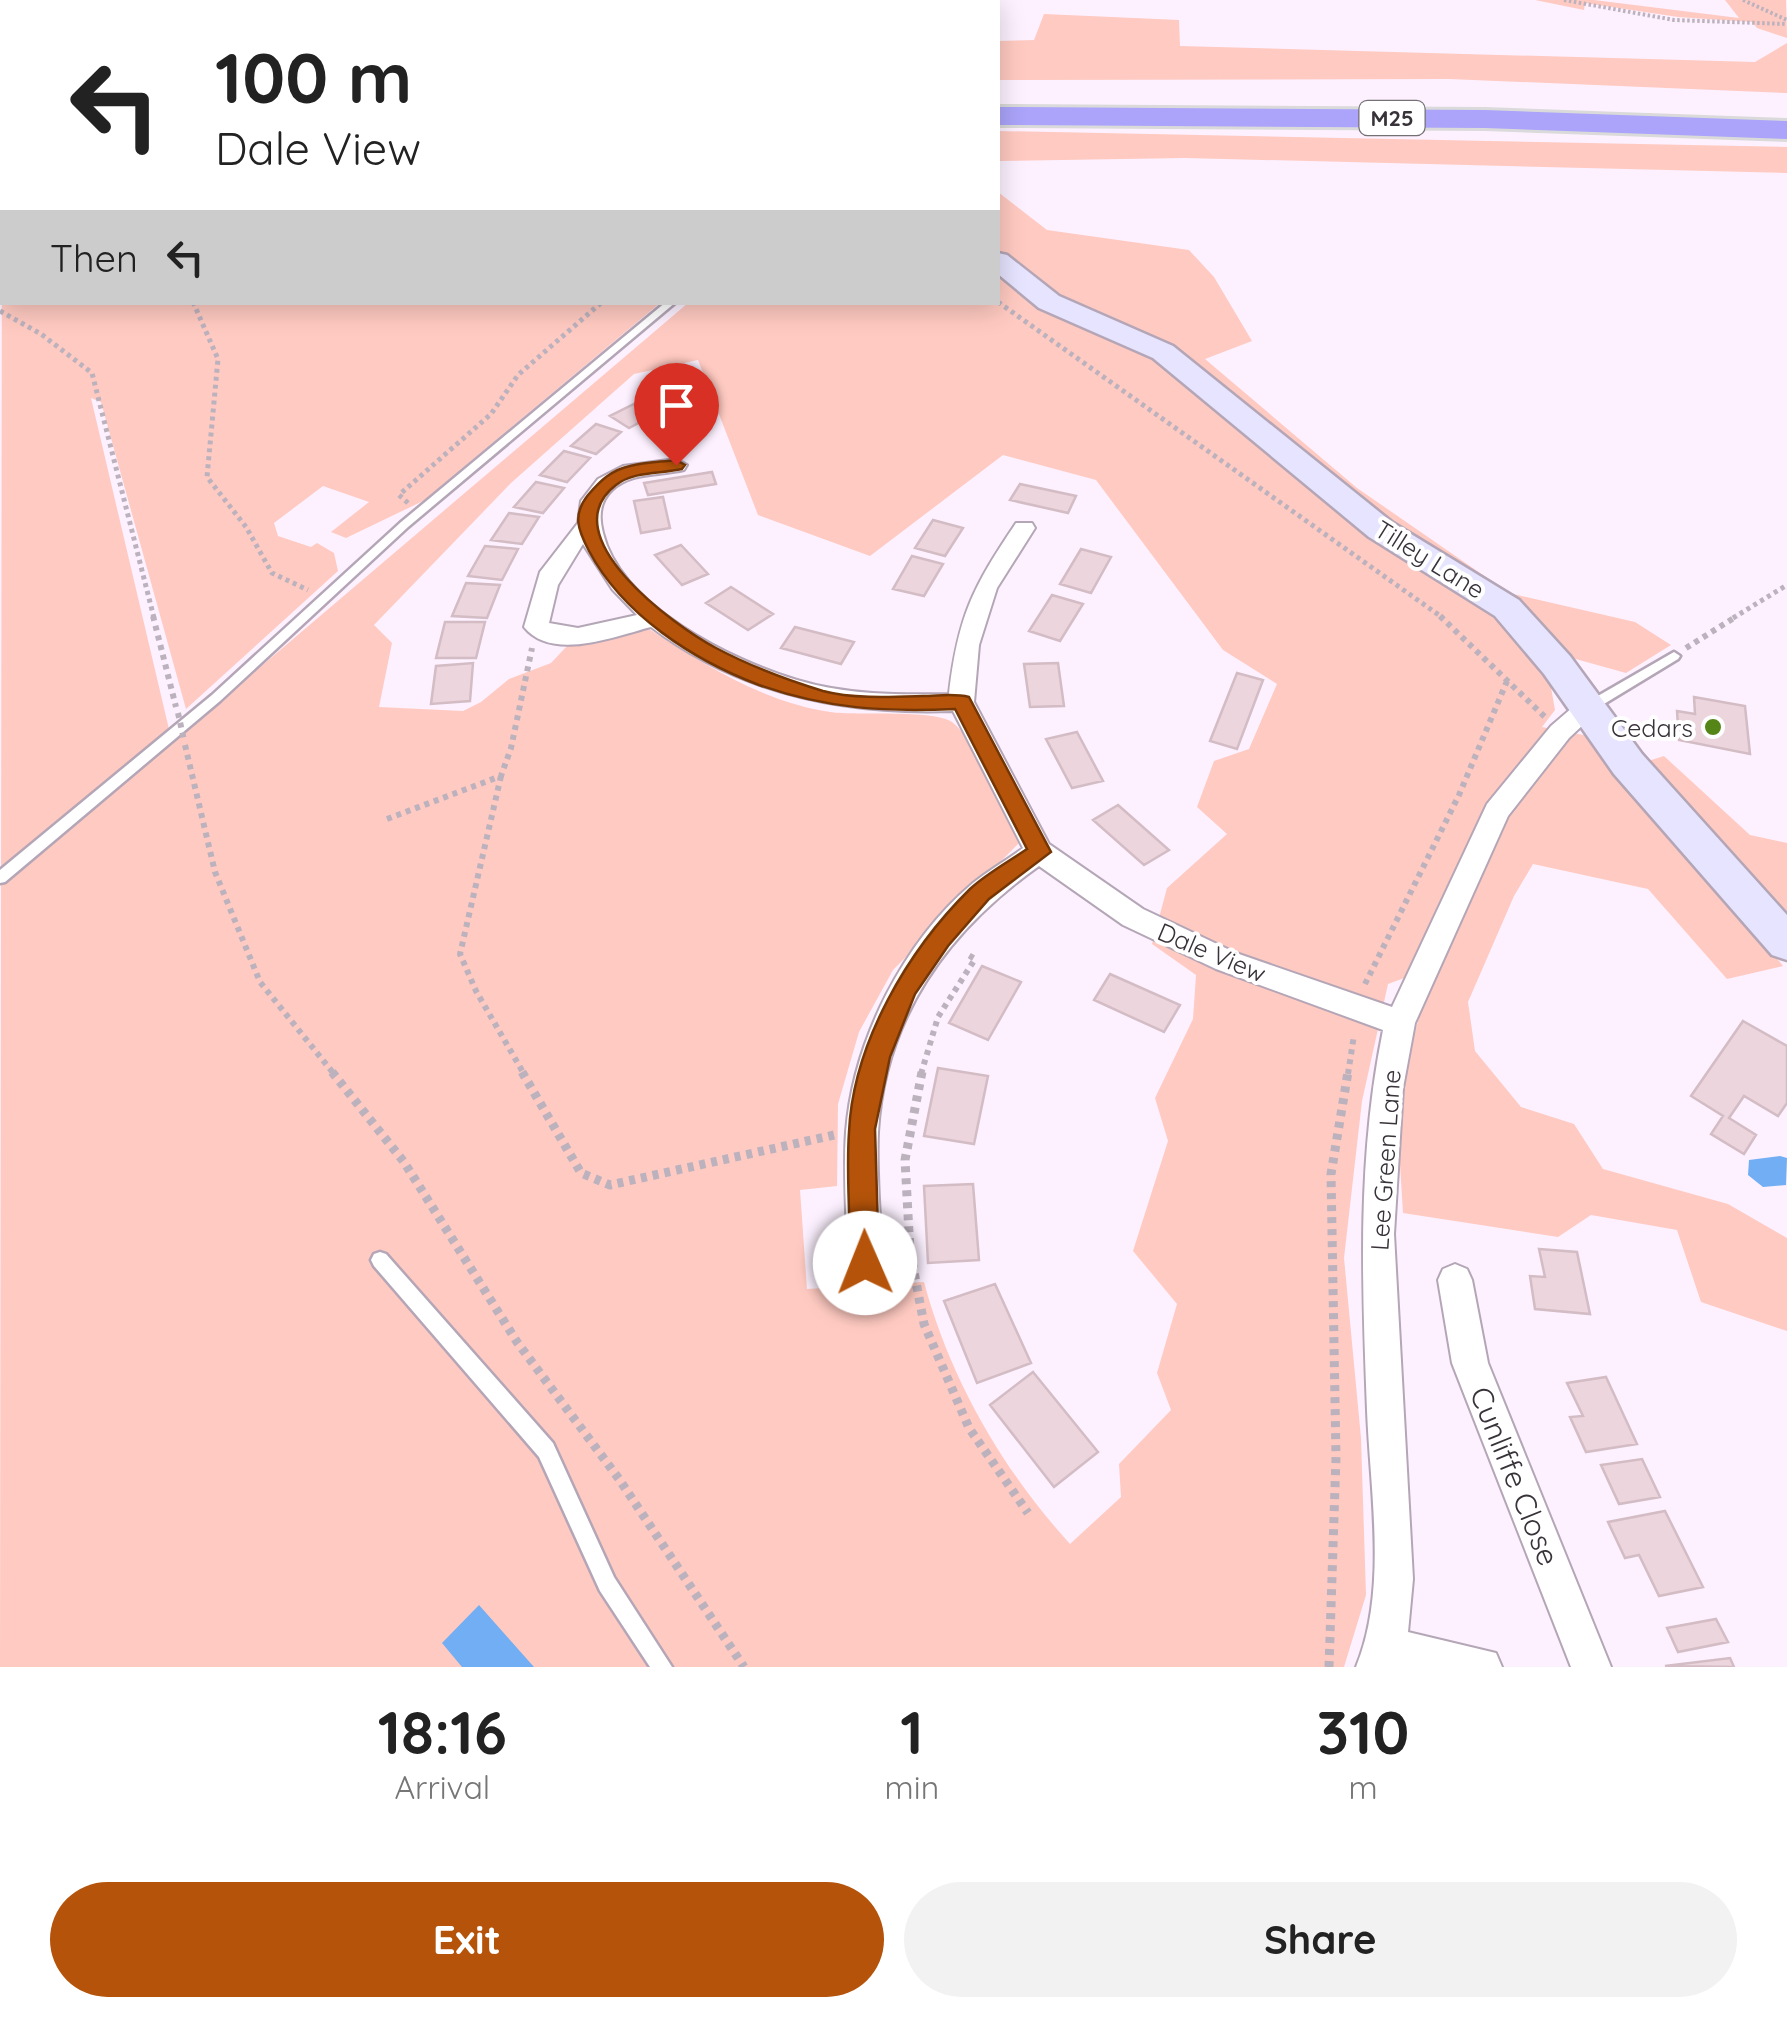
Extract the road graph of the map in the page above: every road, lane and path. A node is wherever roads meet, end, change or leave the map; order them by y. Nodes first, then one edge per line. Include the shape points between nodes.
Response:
1 (1564, 0) edge
2 (1744, 0) edge
3 (1787, 22) edge
4 (1000, 96) edge
5 (1787, 109) edge
6 (1000, 116) edge
7 (1787, 130) edge
8 (1000, 263) edge
9 (1000, 303) edge
10 (193, 305) edge
11 (599, 305) edge
12 (668, 305) edge
13 (0, 311) edge
14 (676, 465) dead end
15 (420, 512) junction
16 (586, 528) junction
17 (1024, 528) dead end
18 (1787, 585) edge
19 (322, 596) junction
20 (655, 618) junction
21 (536, 626) junction
22 (1674, 656) joint
23 (961, 702) junction
24 (1588, 707) junction
25 (1560, 732) junction
26 (501, 776) junction
27 (387, 818) dead end
28 (1040, 852) junction
29 (0, 878) edge
30 (939, 939) junction
31 (1787, 943) edge
32 (1400, 1023) junction
33 (862, 1129) junction
34 (380, 1260) dead end
35 (865, 1263) dead end
36 (1456, 1280) dead end
37 (1028, 1513) dead end
38 (1381, 1658) edge
39 (662, 1667) edge
40 (744, 1667) edge
41 (1482, 1667) edge
42 (1591, 1667) edge

1 - 3 path via 1655,18
2 - 3 path
4 - 5 highway, M25 via 1467,98
6 - 7 highway, M25 via 1485,119
8 - 24 street, Tilley Lane via 1049,302 1163,352 1381,530 1508,608
9 - 25 path via 1435,611
10 - 19 path via 218,359 207,477 272,573
11 - 15 path via 399,495
12 - 15 lane
13 - 40 path, bridge via 92,373 215,872 260,982 404,1162 517,1342 619,1478
14 - 16 street via 632,470 609,482 588,507
15 - 19 lane
16 - 20 street via 628,593
16 - 21 street via 564,549 540,592
17 - 23 street via 985,588 967,644
18 - 22 path
19 - 29 lane via 216,698
20 - 21 street via 582,634 548,636
20 - 23 street via 721,659 828,700
21 - 26 path
22 - 24 lane
23 - 28 street, Dale View
24 - 25 street, Lee Green Lane
24 - 31 street, Tilley Lane via 1628,764
25 - 32 street, Lee Green Lane via 1497,811
26 - 27 path
26 - 33 path via 460,954 580,1172 610,1185
28 - 30 street via 981,893
28 - 32 street, Dale View via 1148,924 1226,961
30 - 33 street via 899,1003
30 - 37 path via 975,959 938,1017 924,1058 905,1160 910,1250 924,1324 969,1428
32 - 38 street, Lee Green Lane via 1387,1088 1376,1234 1393,1579
33 - 35 street
34 - 39 lane via 546,1450 607,1584
36 - 42 street, Cunliffe Close via 1470,1363
38 - 41 street

